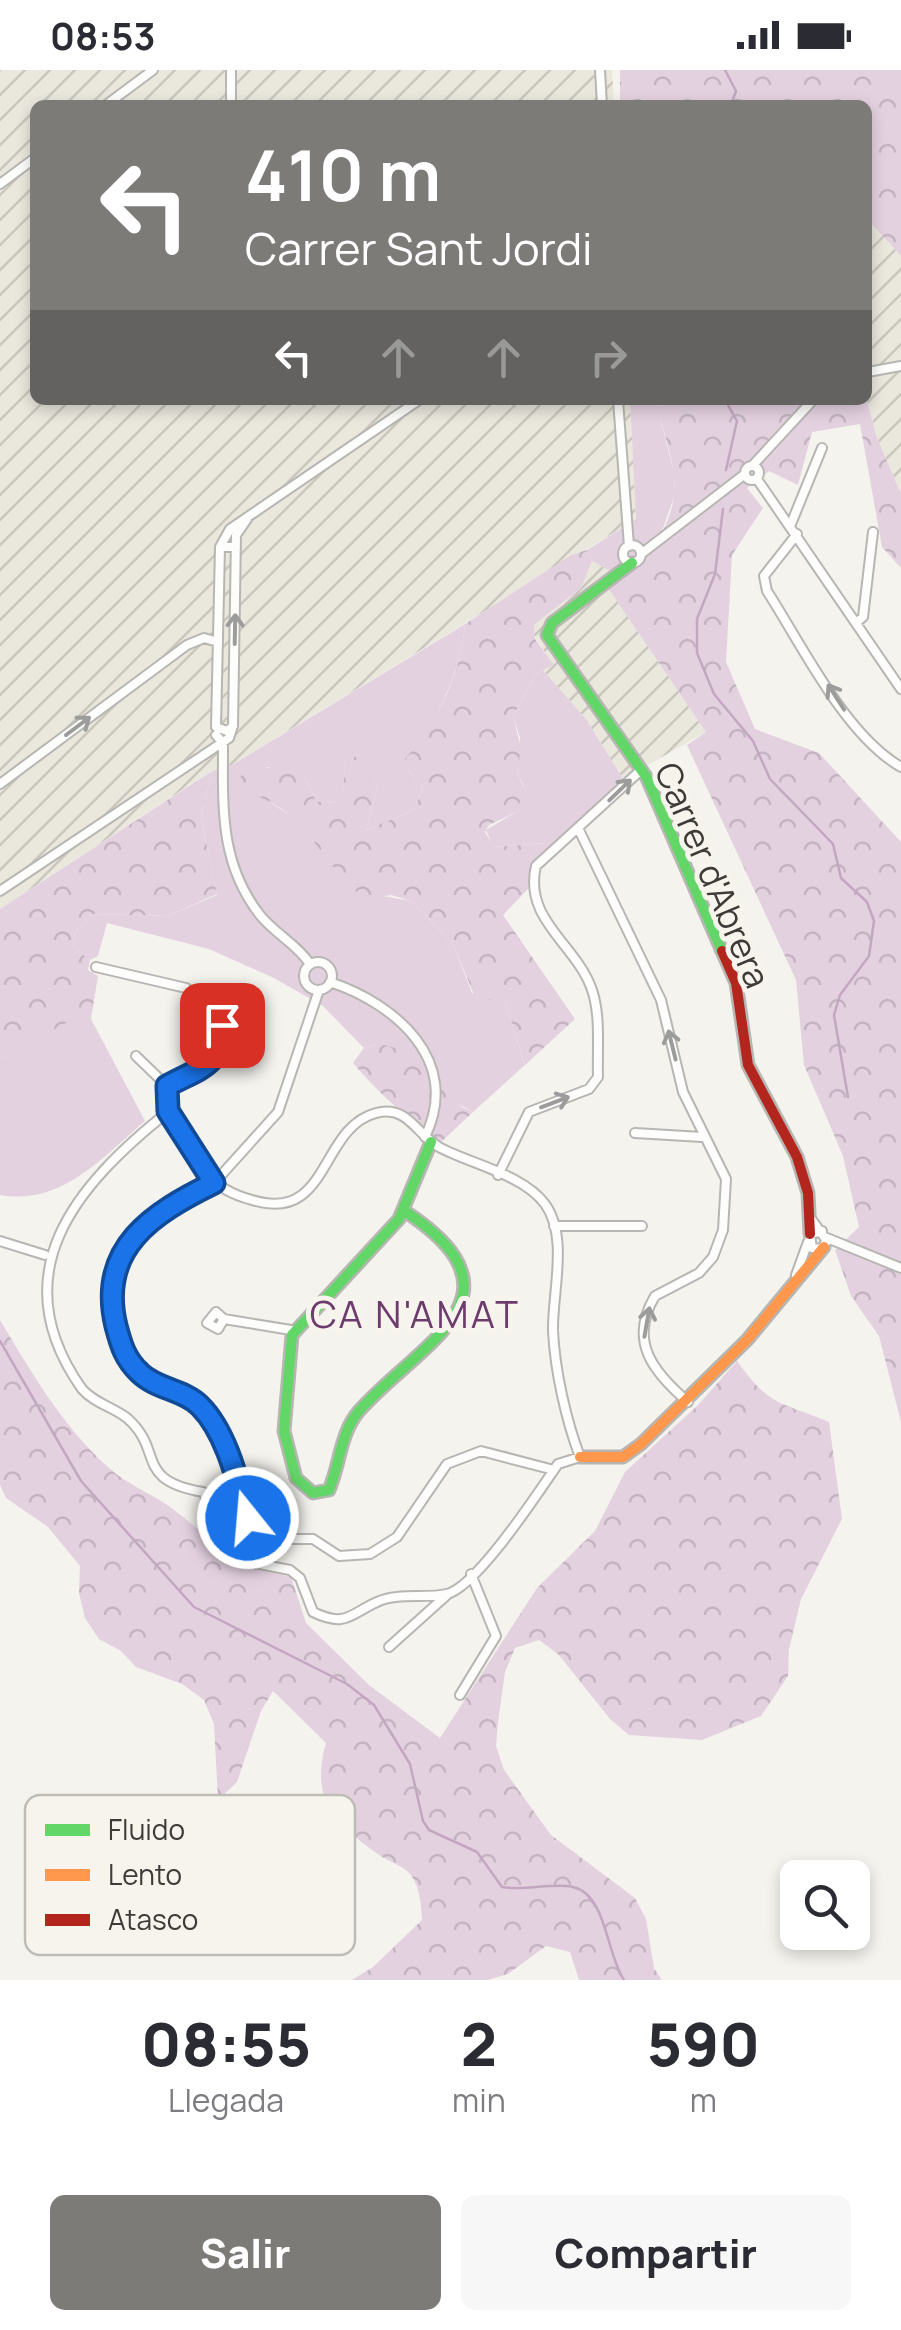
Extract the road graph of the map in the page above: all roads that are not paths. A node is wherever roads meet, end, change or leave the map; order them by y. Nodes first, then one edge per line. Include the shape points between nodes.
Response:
1 (153, 70) edge
2 (231, 70) edge
3 (600, 70) edge
4 (113, 100) edge
5 (231, 100) edge
6 (602, 100) edge
7 (30, 162) edge
8 (0, 184) edge
9 (901, 366) edge
10 (872, 371) edge
11 (411, 405) edge
12 (618, 405) edge
13 (809, 405) edge
14 (822, 448) dead end
15 (752, 473) junction
16 (248, 519) junction
17 (790, 524) junction
18 (874, 532) dead end
19 (798, 534) junction
20 (220, 546) junction
21 (236, 547) junction
22 (633, 553) junction
23 (858, 622) junction
24 (218, 642) junction
25 (901, 689) edge
26 (233, 726) junction
27 (216, 731) junction
28 (223, 743) junction
29 (207, 749) junction
30 (901, 768) edge
31 (641, 770) junction
32 (0, 784) edge
33 (578, 830) junction
34 (0, 891) edge
35 (310, 964) junction
36 (96, 967) dead end
37 (330, 982) junction
38 (319, 990) junction
39 (136, 1056) dead end
40 (167, 1086) junction
41 (168, 1111) junction
42 (635, 1133) dead end
43 (702, 1137) junction
44 (428, 1140) junction
45 (498, 1175) junction
46 (214, 1183) junction
47 (403, 1210) junction
48 (554, 1226) junction
49 (642, 1226) dead end
50 (818, 1238) junction
51 (0, 1240) edge
52 (45, 1254) junction
53 (901, 1268) edge
54 (224, 1319) dead end
55 (297, 1330) junction
56 (688, 1402) junction
57 (580, 1458) junction
58 (554, 1470) junction
59 (471, 1574) junction
60 (448, 1594) junction
61 (389, 1647) dead end
62 (460, 1696) dead end

1 - 4 street
2 - 5 street
3 - 6 street
7 - 8 street
9 - 10 street
11 - 16 street
12 - 22 street
13 - 15 street
14 - 17 street
15 - 17 street
15 - 22 street via 651,547
16 - 20 street via 226,533
16 - 21 street
17 - 19 street
18 - 23 street
19 - 23 street
30 -> 19 street via 853,723 767,590 764,576
20 - 21 street
20 - 24 street
26 -> 21 street
22 - 31 street, Carrer d'Abrera via 547,634
23 - 25 street
24 - 27 street
32 -> 24 street via 186,645 204,638
26 - 27 street
26 - 28 street
27 - 28 street
27 - 29 street
28 - 29 street
28 - 35 street via 222,817 231,863 261,916
29 - 34 street
33 -> 31 street
31 - 50 street, Carrer d'Abrera via 736,983 748,1065 797,1157
43 -> 33 street via 683,1092 661,1000
45 -> 33 street via 529,1112 589,1090 598,1077 592,990 531,888 536,866
35 - 37 street via 327,966
35 - 38 street via 304,980
36 - 40 street via 186,988 218,1010 222,1037 208,1068
37 - 38 street
37 - 44 street via 382,1004 415,1037 434,1089
38 - 46 street via 278,1112
39 - 40 street
40 - 41 street
41 - 46 street
41 - 52 street via 100,1168
42 - 43 street
56 -> 43 street via 648,1363 643,1326 655,1296 699,1274 723,1230 726,1179
44 - 45 street
44 - 46 street via 410,1120 380,1111 344,1135 302,1196 271,1206
44 - 47 street
45 - 48 street via 544,1202
46 - 58 street via 159,1212 122,1250 112,1309 122,1352 142,1376 199,1404 222,1441 248,1518 271,1538 313,1540 339,1556 370,1554 397,1537 447,1464 481,1451
47 - 55 street
47 - 55 street via 450,1246 460,1270 460,1305 431,1349 359,1411 347,1428 329,1490 312,1492 296,1478 284,1430
48 - 49 street
48 - 57 street via 553,1330
50 - 53 street
50 - 56 street via 792,1286
51 - 52 street
52 - 60 street via 40,1305 83,1390 137,1428 156,1473 175,1487 203,1492 231,1550 244,1561 290,1570 313,1612 326,1618 359,1616 378,1601
54 - 55 street
56 - 57 street via 622,1457
57 - 58 street
58 - 59 street via 511,1534
59 - 60 street
59 - 62 street via 496,1636
60 - 61 street

